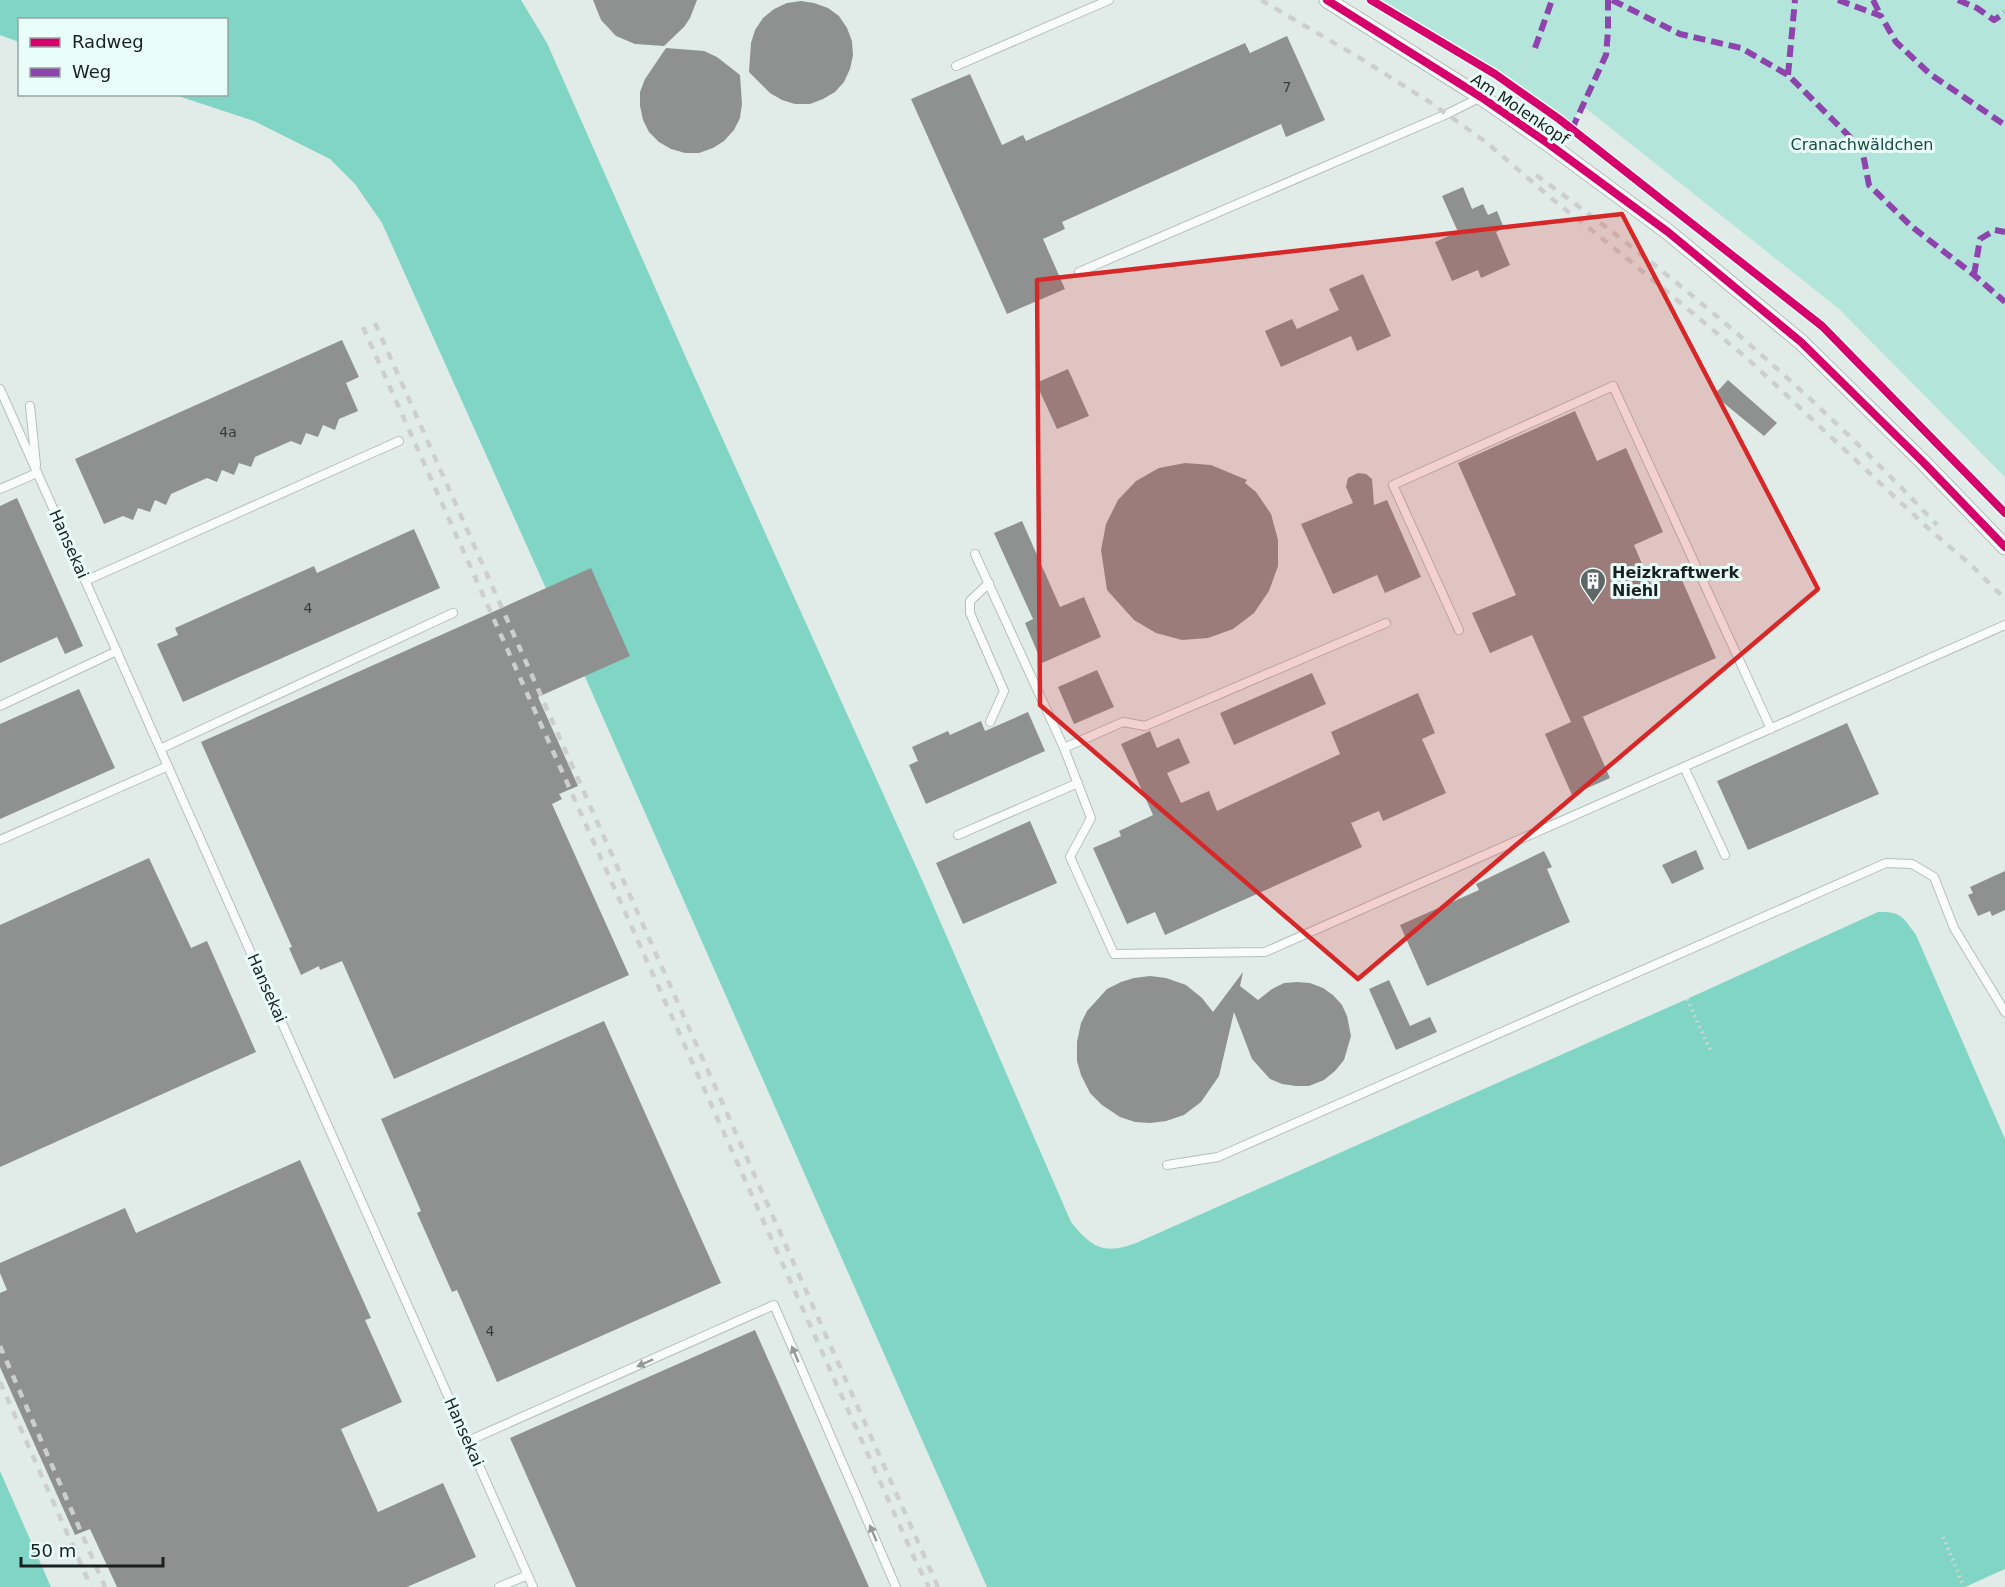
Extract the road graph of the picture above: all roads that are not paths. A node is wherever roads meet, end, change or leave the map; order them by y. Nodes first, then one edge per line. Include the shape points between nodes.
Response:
1 (1109, 0) edge
2 (1327, 0) edge
3 (956, 66) dead end
4 (1481, 97) junction
5 (1079, 272) dead end
6 (0, 389) edge
7 (30, 406) dead end
8 (399, 441) dead end
9 (37, 472) junction
10 (0, 489) edge
11 (2005, 547) edge
12 (975, 554) dead end
13 (85, 581) junction
14 (989, 583) junction
15 (453, 613) dead end
16 (1386, 622) dead end
17 (2005, 625) edge
18 (1459, 630) dead end
19 (117, 651) junction
20 (0, 706) edge
21 (990, 722) dead end
22 (1771, 729) junction
23 (1064, 748) junction
24 (160, 749) junction
25 (168, 766) junction
26 (1684, 767) junction
27 (1078, 783) junction
28 (958, 835) dead end
29 (0, 840) edge
30 (1725, 855) dead end
31 (2005, 1012) edge
32 (1167, 1165) dead end
33 (468, 1441) junction
34 (528, 1575) junction
35 (499, 1587) edge
36 (533, 1587) edge
37 (896, 1587) edge

1 - 3 lane
2 - 4 street, Am Molenkopf
4 - 5 lane
4 - 11 street, Am Molenkopf via 1668,232 1801,342
6 - 9 lane, Hansekai
7 - 9 lane
8 - 13 lane
9 - 10 lane
9 - 13 lane, Hansekai
12 - 14 lane
13 - 19 lane, Hansekai
14 - 21 lane via 970,601 970,613 1004,691
14 - 23 lane
15 - 24 lane
16 - 23 lane via 1145,726 1123,722
17 - 22 lane
18 - 22 lane via 1393,484 1613,386
19 - 20 lane
19 - 24 lane, Hansekai
22 - 26 lane
23 - 27 lane
24 - 25 lane, Hansekai
25 - 29 lane
25 - 33 lane, Hansekai
26 - 27 lane via 1265,951 1114,954 1070,857 1091,818
26 - 30 lane
27 - 28 lane
31 - 32 lane via 1954,928 1934,877 1912,864 1886,863 1218,1157
33 - 34 lane, Hansekai
37 -> 33 lane via 774,1305
34 - 35 lane
34 - 36 lane, Hansekai

